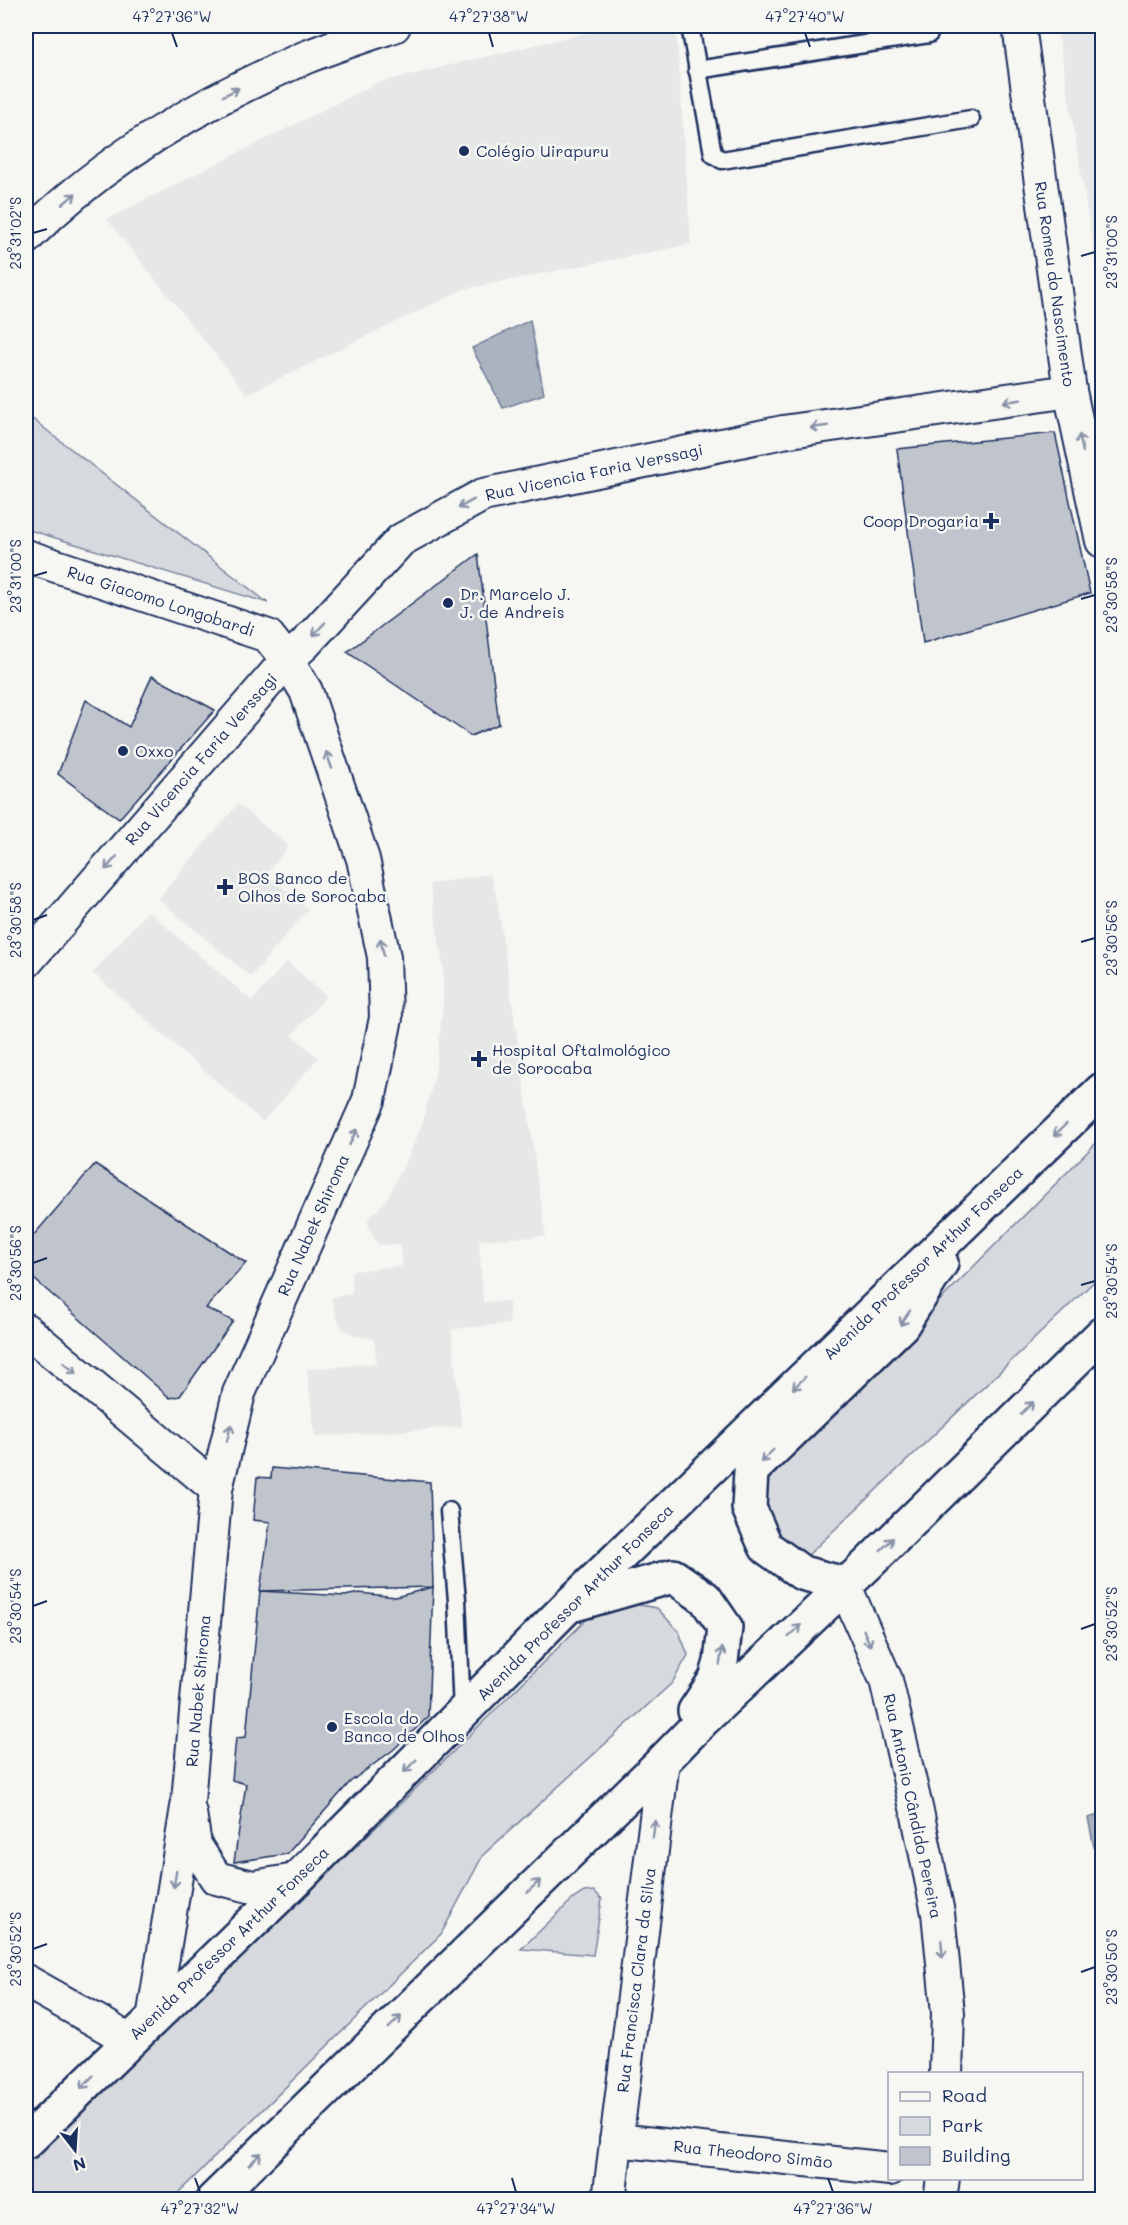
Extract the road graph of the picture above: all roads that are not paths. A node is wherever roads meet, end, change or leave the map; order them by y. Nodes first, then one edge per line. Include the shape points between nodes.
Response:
1 (394, 26) edge
2 (690, 26) edge
3 (1019, 26) edge
4 (929, 33) dead end
5 (697, 70) junction
6 (972, 119) dead end
7 (26, 238) edge
8 (1070, 391) junction
9 (1102, 541) edge
10 (26, 556) edge
11 (287, 660) junction
12 (26, 962) edge
13 (1102, 1090) edge
14 (970, 1216) junction
15 (26, 1330) edge
16 (1102, 1334) edge
17 (216, 1489) junction
18 (449, 1511) dead end
19 (844, 1584) junction
20 (569, 1605) junction
21 (462, 1713) junction
22 (663, 1761) junction
23 (188, 1801) junction
24 (296, 1880) junction
25 (26, 1981) edge
26 (153, 2019) junction
27 (129, 2041) junction
28 (946, 2072) edge
29 (616, 2140) junction
30 (26, 2142) edge
31 (888, 2169) edge
32 (943, 2180) edge
33 (213, 2199) edge
34 (609, 2199) edge
35 (940, 2199) edge

7 -> 1 street via 111,164 198,109 306,57
2 - 5 lane
3 - 8 street, Rua Romeu do Nascimento
4 - 5 lane
5 - 6 lane via 713,154 722,160
9 -> 8 street, Rua Romeu do Nascimento
8 -> 11 street, Rua Vicencia Faria Verssagi via 783,432 483,495 401,540
10 - 11 street, Rua Giacomo Longobardi via 268,636
11 -> 12 street, Rua Vicencia Faria Verssagi
17 -> 11 street, Rua Nabek Shiroma via 239,1393 369,1100 386,1018 384,957 363,859 306,691
13 -> 14 street, Avenida Professor Arthur Fonseca
14 -> 19 street via 902,1325 751,1471 749,1508 766,1547 802,1573
14 -> 20 street, Avenida Professor Arthur Fonseca
15 -> 17 street
19 -> 16 street
17 - 23 street, Rua Nabek Shiroma
18 - 21 lane
22 -> 19 street
19 -> 28 street, Rua Antonio Cândido Pereira via 886,1680 918,1815 938,1912 948,2013
20 - 21 street, Avenida Professor Arthur Fonseca
22 -> 20 street via 716,1679 724,1627 705,1599 673,1576
21 -> 24 street, Avenida Professor Arthur Fonseca
29 -> 22 street, Rua Francisca Clara da Silva
33 -> 22 street
23 - 24 street, Rua Nabek Shiroma via 195,1845 216,1878 253,1887
23 -> 26 street, Rua Nabek Shiroma
24 - 26 street, Avenida Professor Arthur Fonseca
25 - 27 street
26 - 27 street, Avenida Professor Arthur Fonseca
27 -> 30 street, Avenida Professor Arthur Fonseca
29 - 31 street, Rua Theodoro Simão
29 - 34 street, Rua Francisca Clara da Silva
32 - 35 street

